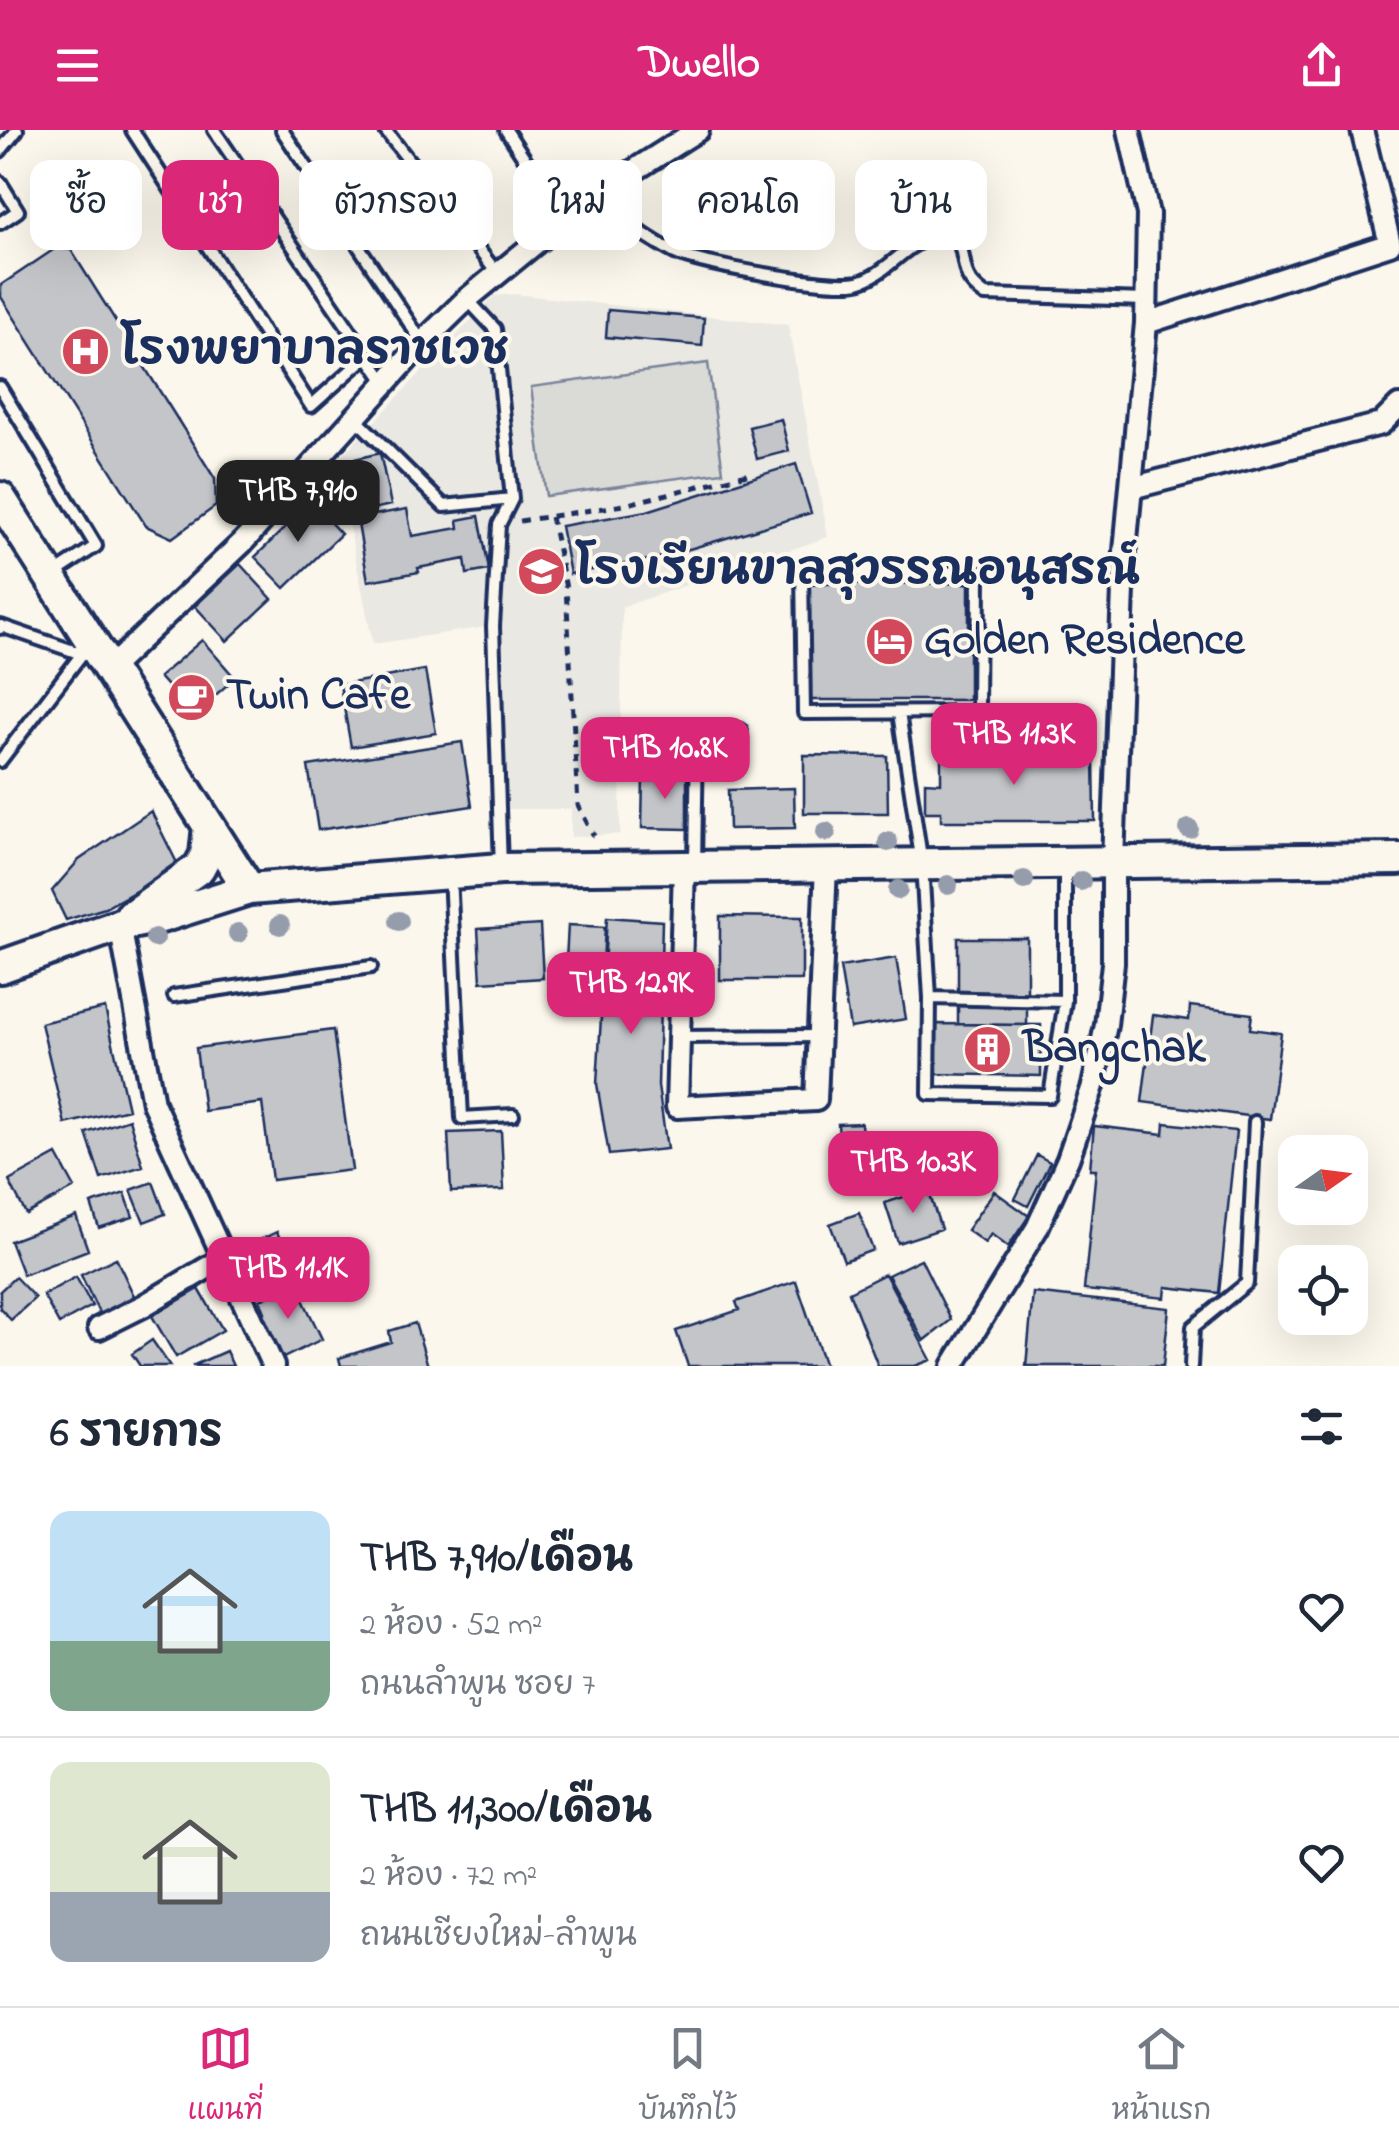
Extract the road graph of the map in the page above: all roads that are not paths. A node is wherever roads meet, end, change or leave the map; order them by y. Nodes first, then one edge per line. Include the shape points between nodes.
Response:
1 (17, 130) edge
2 (132, 130) edge
3 (214, 130) edge
4 (282, 130) edge
5 (385, 130) edge
6 (506, 130) edge
7 (698, 130) edge
8 (1129, 130) edge
9 (1362, 130) edge
10 (0, 151) edge
11 (526, 160) edge
12 (642, 165) edge
13 (0, 182) edge
14 (0, 223) edge
15 (642, 233) edge
16 (525, 250) edge
17 (496, 273) junction
18 (467, 300) junction
19 (1146, 300) junction
20 (1146, 322) junction
21 (422, 343) junction
22 (367, 356) junction
23 (386, 384) junction
24 (0, 388) edge
25 (1399, 406) edge
26 (356, 418) junction
27 (1131, 488) junction
28 (0, 498) edge
29 (512, 498) junction
30 (50, 576) junction
31 (0, 626) edge
32 (87, 648) junction
33 (109, 669) junction
34 (899, 713) junction
35 (741, 730) dead end
36 (0, 761) edge
37 (205, 820) junction
38 (1399, 859) edge
39 (1065, 862) junction
40 (1113, 862) junction
41 (922, 864) junction
42 (826, 865) junction
43 (689, 866) junction
44 (500, 868) junction
45 (450, 872) junction
46 (308, 883) junction
47 (250, 889) junction
48 (120, 925) junction
49 (0, 967) edge
50 (371, 967) dead end
51 (174, 996) dead end
52 (930, 998) junction
53 (1064, 1001) junction
54 (679, 1036) junction
55 (819, 1036) junction
56 (513, 1115) dead end
57 (1256, 1122) dead end
58 (222, 1259) junction
59 (98, 1328) dead end
60 (273, 1366) edge
61 (953, 1366) edge
62 (1190, 1366) edge

1 - 10 lane
2 - 22 lane via 311,406
3 - 22 lane
4 - 21 lane
5 - 17 lane
6 - 11 lane
7 - 12 street
8 - 19 street via 1148,214
9 - 20 street via 1390,244
13 - 14 lane via 18,211
15 - 19 lane via 680,255 835,283 873,276 943,229 959,239 968,276 986,295
16 - 17 street
17 - 18 street
18 - 21 street
18 - 29 lane via 495,329
19 - 20 street
20 - 27 street
21 - 23 street
22 - 23 lane
23 - 26 street
24 - 30 lane via 96,546
25 - 27 street via 1381,424
26 - 29 lane via 444,506
26 - 33 street via 243,542
27 - 40 street
28 - 30 main road
29 - 44 lane via 499,525 494,626
30 - 32 main road
31 - 32 lane
32 - 33 main road
32 - 36 lane
33 - 37 main road
34 - 34 lane via 804,714 802,571 980,574 978,712
34 - 41 lane
35 - 43 lane via 706,731 697,738
37 - 46 main road via 270,872
37 - 47 main road
37 - 48 main road via 200,868
38 - 40 main road
39 - 40 main road
39 - 41 main road
39 - 53 lane
40 - 61 street via 1113,964 1093,1086 1037,1228
41 - 42 main road
41 - 52 lane
42 - 43 main road
42 - 55 street
43 - 44 main road
43 - 54 street
44 - 45 main road
45 - 46 main road
45 - 56 lane via 462,1118
46 - 47 main road
47 - 48 main road
48 - 49 main road
48 - 58 street via 153,1103
50 - 51 lane
52 - 53 lane
52 - 53 lane via 929,1094 1050,1096
54 - 55 lane
54 - 55 street via 677,1107 816,1100
57 - 62 lane via 1247,1284 1193,1327
58 - 59 street
58 - 60 street

